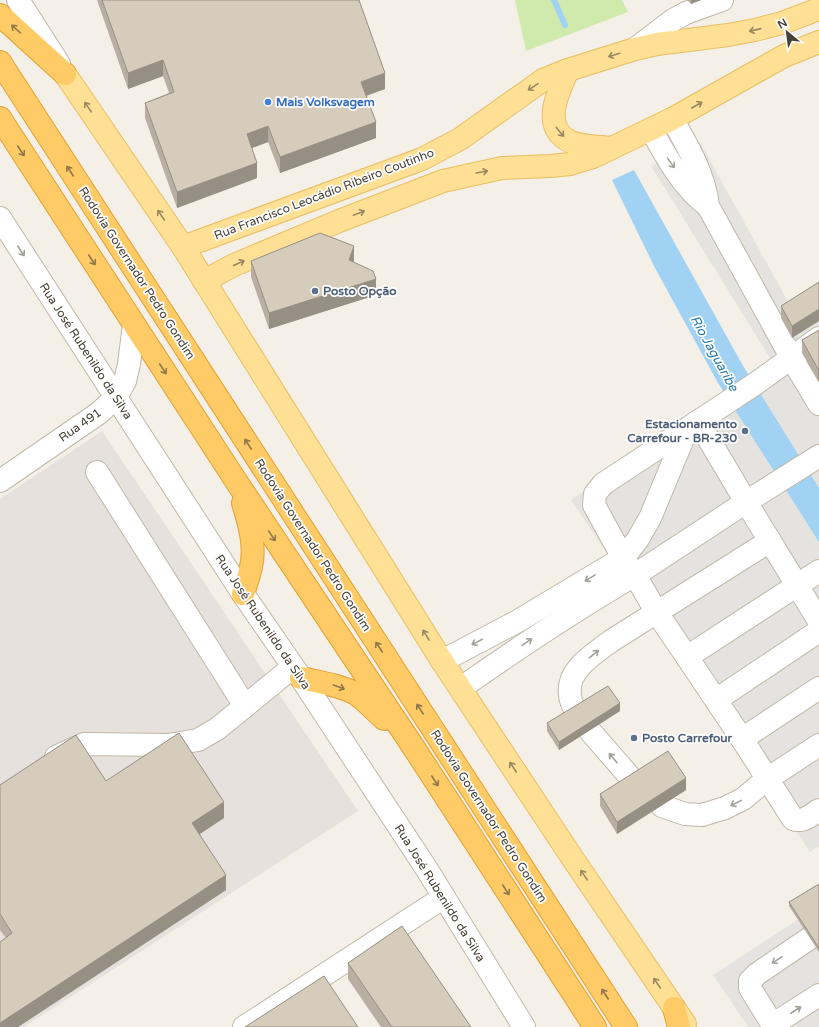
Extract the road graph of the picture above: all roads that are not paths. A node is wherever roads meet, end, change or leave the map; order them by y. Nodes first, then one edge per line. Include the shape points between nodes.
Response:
1 (18, 0) edge
2 (722, 0) edge
3 (819, 9) edge
4 (0, 15) edge
5 (819, 42) edge
6 (635, 49) junction
7 (0, 62) edge
8 (568, 70) junction
9 (65, 74) junction
10 (0, 118) edge
11 (672, 119) junction
12 (651, 130) junction
13 (613, 148) junction
14 (708, 206) junction
15 (0, 218) edge
16 (183, 248) junction
17 (204, 281) junction
18 (134, 324) junction
19 (819, 338) edge
20 (791, 357) junction
21 (116, 397) junction
22 (818, 398) edge
23 (692, 425) junction
24 (813, 460) edge
25 (97, 472) dead end
26 (0, 481) edge
27 (238, 484) junction
28 (746, 502) junction
29 (770, 541) junction
30 (629, 567) junction
31 (819, 571) edge
32 (796, 585) junction
33 (243, 594) junction
34 (657, 613) junction
35 (819, 621) edge
36 (819, 631) edge
37 (687, 657) junction
38 (442, 661) junction
39 (297, 673) junction
40 (461, 688) junction
41 (819, 688) edge
42 (716, 700) junction
43 (245, 706) junction
44 (576, 713) edge
45 (590, 731) edge
46 (742, 739) junction
47 (819, 745) edge
48 (414, 748) junction
49 (37, 769) edge
50 (767, 779) junction
51 (636, 784) edge
52 (662, 806) edge
53 (819, 810) edge
54 (444, 897) junction
55 (810, 938) edge
56 (819, 994) edge
57 (677, 1018) edge
58 (773, 1026) edge
59 (244, 1027) edge
60 (524, 1027) edge
61 (595, 1027) edge
62 (626, 1027) edge
63 (687, 1027) edge

1 - 9 street
2 - 6 street via 673,20
3 -> 6 main road, Rua Francisco Leocádio Ribeiro Coutinho via 755,30
9 -> 4 highway
11 -> 5 main road via 784,56
6 -> 8 main road, Rua Francisco Leocádio Ribeiro Coutinho
62 -> 7 highway, Rodovia Governador Pedro Gondim
8 -> 13 main road via 557,95 553,117 561,135 572,142
8 -> 16 main road, Rua Francisco Leocádio Ribeiro Coutinho via 543,80 460,139 436,152
16 -> 9 main road
10 -> 18 highway
11 - 12 main road
11 - 14 street via 694,161 706,192
12 - 13 main road
12 -> 14 street via 688,187
17 -> 13 main road via 234,265 339,221 444,181 502,168 570,164
14 - 20 street
15 -> 21 street, Rua José Rubenildo da Silva
16 - 17 main road
38 -> 17 main road
18 - 21 street, Rua 491 via 125,381
18 -> 27 highway
19 - 20 street
20 - 22 street
20 - 23 street via 756,384
21 - 26 street, Rua 491 via 99,413
21 - 33 street, Rua José Rubenildo da Silva
23 - 28 street
23 - 30 street via 638,539
23 - 30 street via 603,484 595,494 594,505
24 - 28 street
25 - 43 street
27 - 33 highway via 253,548 252,567
27 -> 48 highway
28 - 29 street
28 - 30 street
29 - 32 street
29 - 34 street
30 - 34 street
30 -> 38 street
40 -> 30 street via 591,601
31 - 32 street
32 - 35 street
32 - 37 street
33 - 39 street, Rua José Rubenildo da Silva
34 - 37 street
44 -> 34 street via 569,683 575,671 612,641
36 - 42 street
37 - 42 street
38 - 40 main road
39 - 43 street
39 -> 48 highway via 355,693
39 - 54 street, Rua José Rubenildo da Silva
57 -> 40 main road
41 - 46 street
42 - 46 street
43 - 49 street via 217,729 198,740 168,745 84,744
51 -> 45 street
46 - 50 street
47 - 50 street
48 -> 61 highway
50 -> 52 street via 742,800 702,815 685,814
50 - 53 street via 793,819 803,820
54 - 59 street
54 - 60 street, Rua José Rubenildo da Silva
55 -> 58 street via 756,974 750,981 750,988
58 -> 56 street
57 - 63 main road

